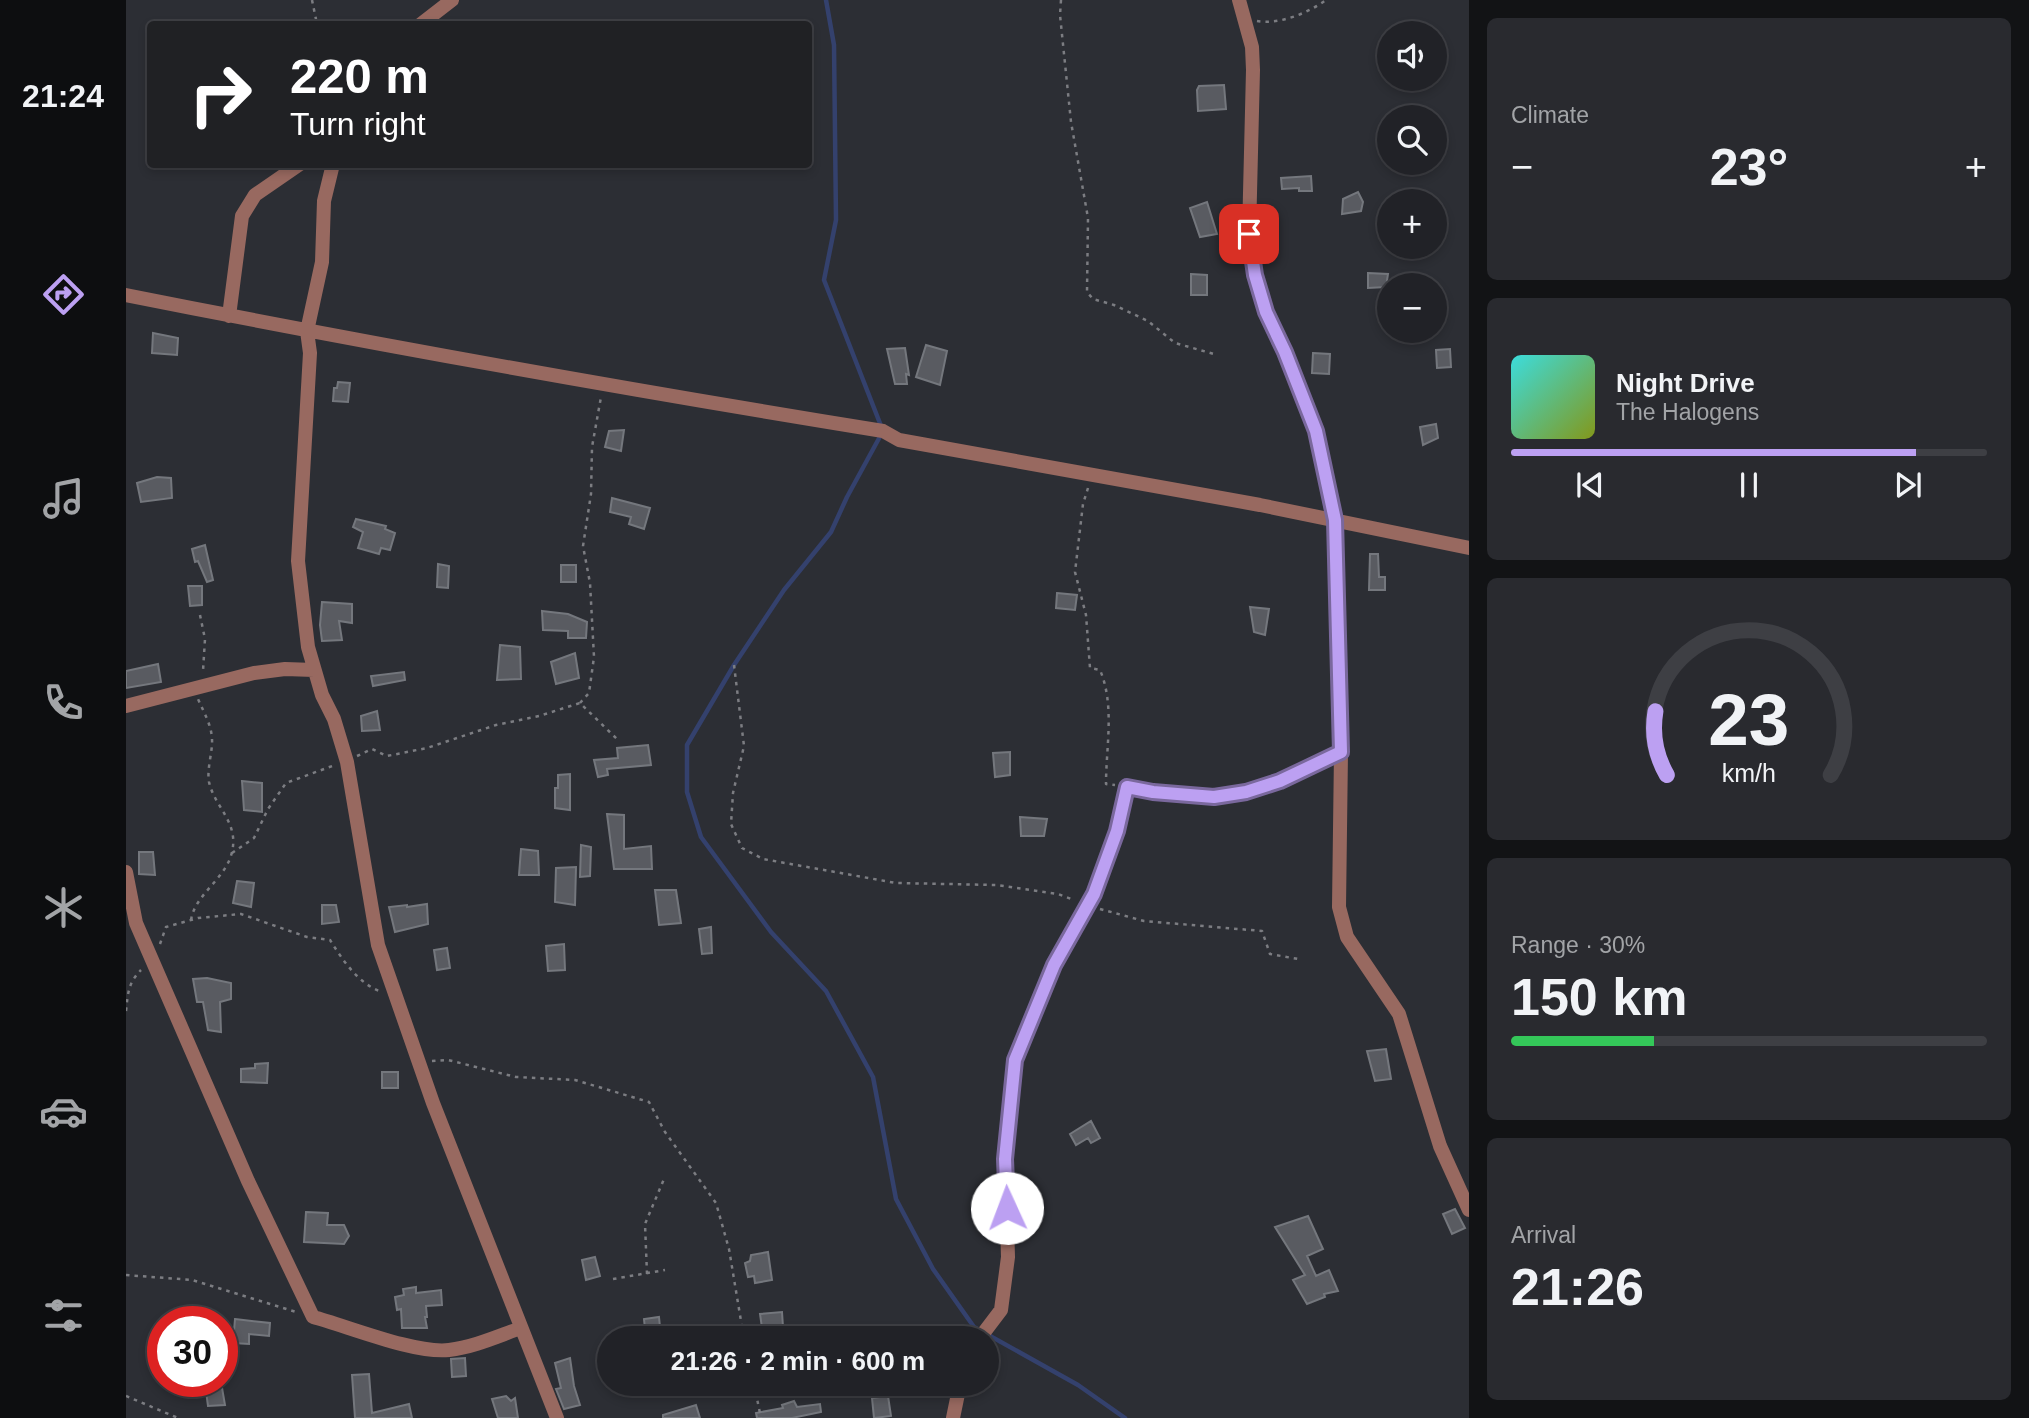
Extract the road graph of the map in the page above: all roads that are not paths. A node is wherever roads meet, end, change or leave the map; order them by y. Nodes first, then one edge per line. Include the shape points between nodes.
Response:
1 (452, 0) edge
2 (1239, 0) edge
3 (425, 21) edge
4 (294, 168) edge
5 (332, 168) edge
6 (126, 295) edge
7 (229, 316) junction
8 (307, 331) junction
9 (1335, 520) junction
10 (1469, 548) edge
11 (314, 670) junction
12 (126, 706) edge
13 (1341, 752) junction
14 (126, 872) edge
15 (1469, 1210) edge
16 (988, 1326) edge
17 (521, 1328) junction
18 (958, 1396) edge
19 (557, 1418) edge
20 (953, 1418) edge

1 - 3 street
2 - 9 street via 1252,47 1249,234 1255,275 1316,431
4 - 7 street via 255,195 242,216
5 - 8 street via 324,201 322,262
6 - 7 street
7 - 8 street
8 - 9 street via 883,431 899,440
8 - 11 street via 310,353 298,561
9 - 10 street
9 - 13 street
11 - 12 street via 254,673
11 - 17 street via 347,762 378,945
13 - 15 street via 1339,906 1347,937 1399,1014 1440,1146
13 - 16 street via 1246,792 1214,797 1127,787 1117,831 1088,905 1054,965 1015,1060 1005,1159 1008,1257 1001,1310
14 - 17 street via 136,923 248,1181 313,1317 388,1340 447,1350
17 - 19 street
18 - 20 street

